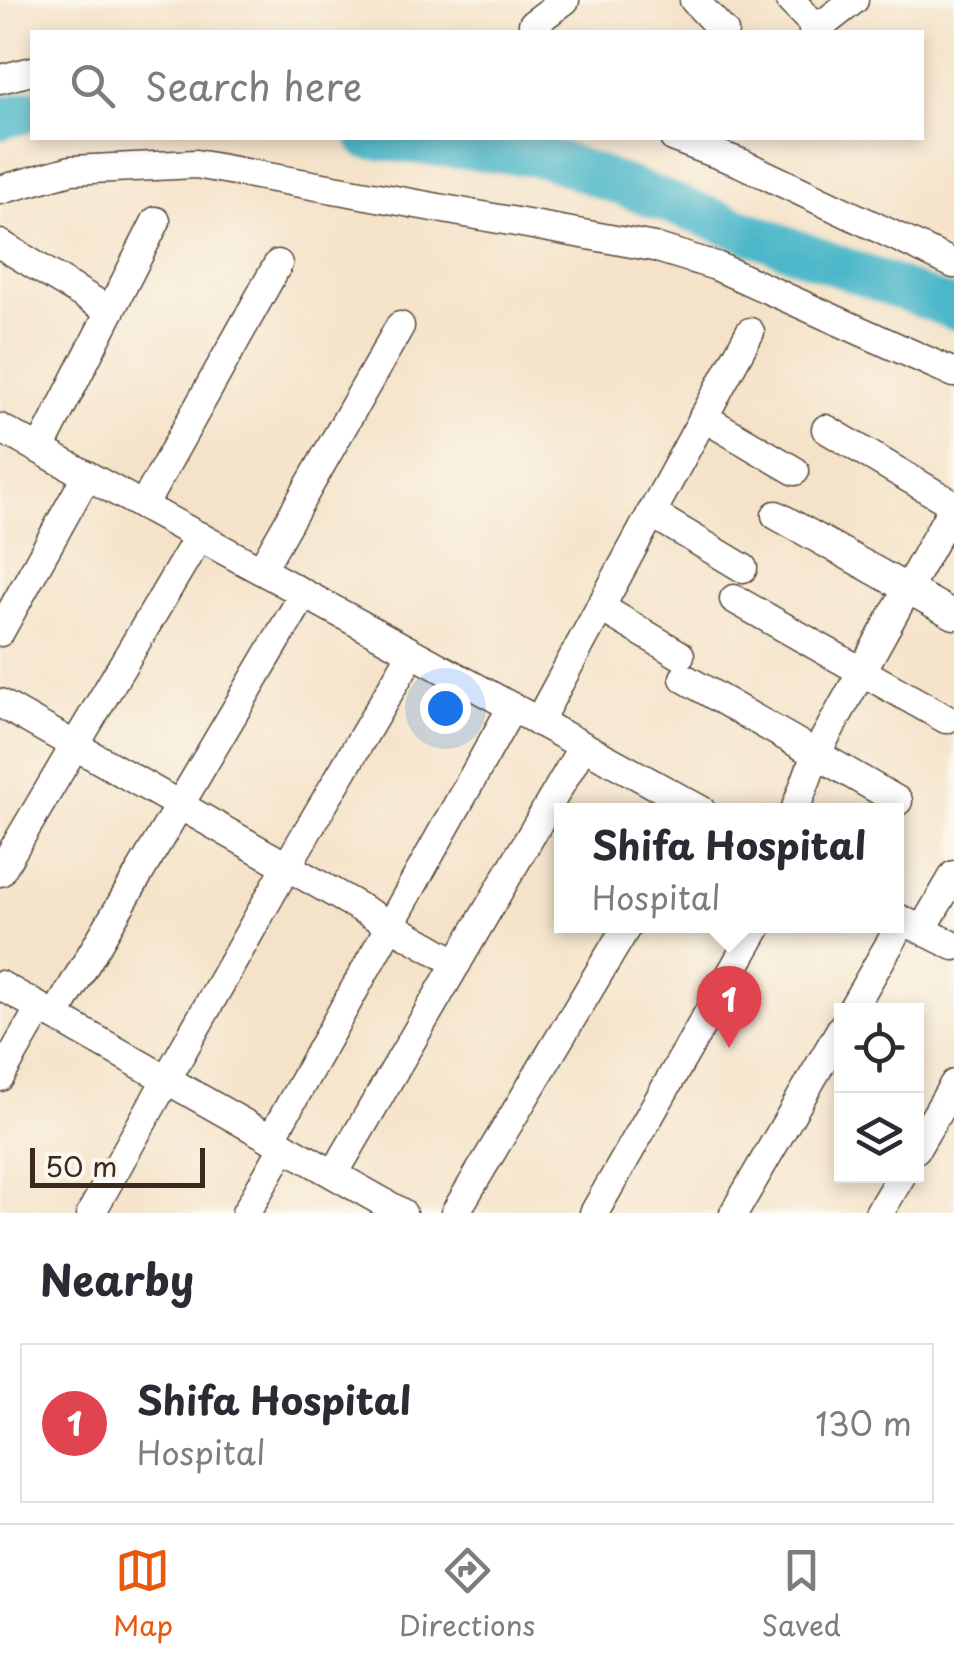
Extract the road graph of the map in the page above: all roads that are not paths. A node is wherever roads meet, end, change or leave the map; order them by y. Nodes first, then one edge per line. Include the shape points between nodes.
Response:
1 (565, 0) edge
2 (694, 0) edge
3 (790, 0) edge
4 (854, 0) edge
5 (533, 24) dead end
6 (722, 30) edge
7 (814, 30) edge
8 (816, 30) edge
9 (30, 72) edge
10 (0, 79) edge
11 (679, 140) edge
12 (0, 190) edge
13 (156, 221) dead end
14 (0, 244) edge
15 (278, 264) dead end
16 (954, 264) edge
17 (110, 311) junction
18 (400, 326) dead end
19 (750, 332) dead end
20 (954, 373) edge
21 (703, 417) junction
22 (0, 428) edge
23 (826, 429) dead end
24 (40, 449) junction
25 (795, 471) dead end
26 (87, 475) junction
27 (954, 505) edge
28 (144, 506) junction
29 (651, 513) junction
30 (776, 515) dead end
31 (199, 536) junction
32 (743, 568) dead end
33 (261, 570) junction
34 (908, 588) junction
35 (304, 594) junction
36 (734, 600) dead end
37 (600, 607) junction
38 (954, 614) edge
39 (0, 632) edge
40 (412, 653) junction
41 (862, 671) junction
42 (0, 703) edge
43 (512, 707) junction
44 (946, 720) dead end
45 (538, 722) junction
46 (74, 745) junction
47 (583, 746) junction
48 (816, 754) junction
49 (898, 801) dead end
50 (685, 803) edge
51 (798, 803) edge
52 (179, 805) junction
53 (287, 866) junction
54 (0, 872) edge
55 (954, 875) edge
56 (908, 922) edge
57 (390, 925) junction
58 (623, 933) edge
59 (754, 933) edge
60 (901, 933) edge
61 (954, 946) edge
62 (457, 963) junction
63 (0, 985) edge
64 (856, 1003) edge
65 (48, 1012) junction
66 (834, 1041) edge
67 (0, 1077) edge
68 (168, 1080) junction
69 (954, 1084) edge
70 (924, 1135) edge
71 (278, 1142) junction
72 (334, 1174) junction
73 (897, 1183) edge
74 (91, 1213) edge
75 (246, 1213) edge
76 (402, 1213) edge
77 (455, 1213) edge
78 (594, 1213) edge
79 (734, 1213) edge
80 (879, 1213) edge

1 - 5 street
2 - 6 street
3 - 7 street
4 - 8 street
9 - 10 street
11 - 16 street
12 - 20 street via 72,170 196,164 654,247 716,266
13 - 17 street
14 - 17 street
15 - 28 street
17 - 24 street
18 - 33 street
19 - 21 street
21 - 25 street
21 - 29 street
22 - 24 street
23 - 27 street
24 - 26 street
26 - 28 street
26 - 39 street
27 - 34 street
28 - 31 street
29 - 32 street
29 - 37 street
30 - 34 street
31 - 33 street
31 - 46 street
33 - 35 street
34 - 38 street
34 - 41 street
35 - 40 street
35 - 52 street
36 - 41 street
37 - 45 street
37 - 48 street
40 - 43 street
40 - 53 street
41 - 44 street
41 - 48 street
42 - 46 street
43 - 45 street
43 - 57 street
45 - 47 street
46 - 52 street
46 - 54 street
47 - 50 street
47 - 62 street
48 - 49 street
48 - 51 street
52 - 53 street
52 - 65 street
53 - 57 street
53 - 68 street
55 - 56 street
56 - 61 street
57 - 62 street
57 - 71 street
58 - 77 street
59 - 78 street
60 - 64 street
62 - 72 street
63 - 65 street
65 - 67 street
65 - 68 street
66 - 79 street
68 - 71 street
68 - 74 street
69 - 70 street
71 - 72 street
71 - 75 street
72 - 76 street
73 - 80 street

